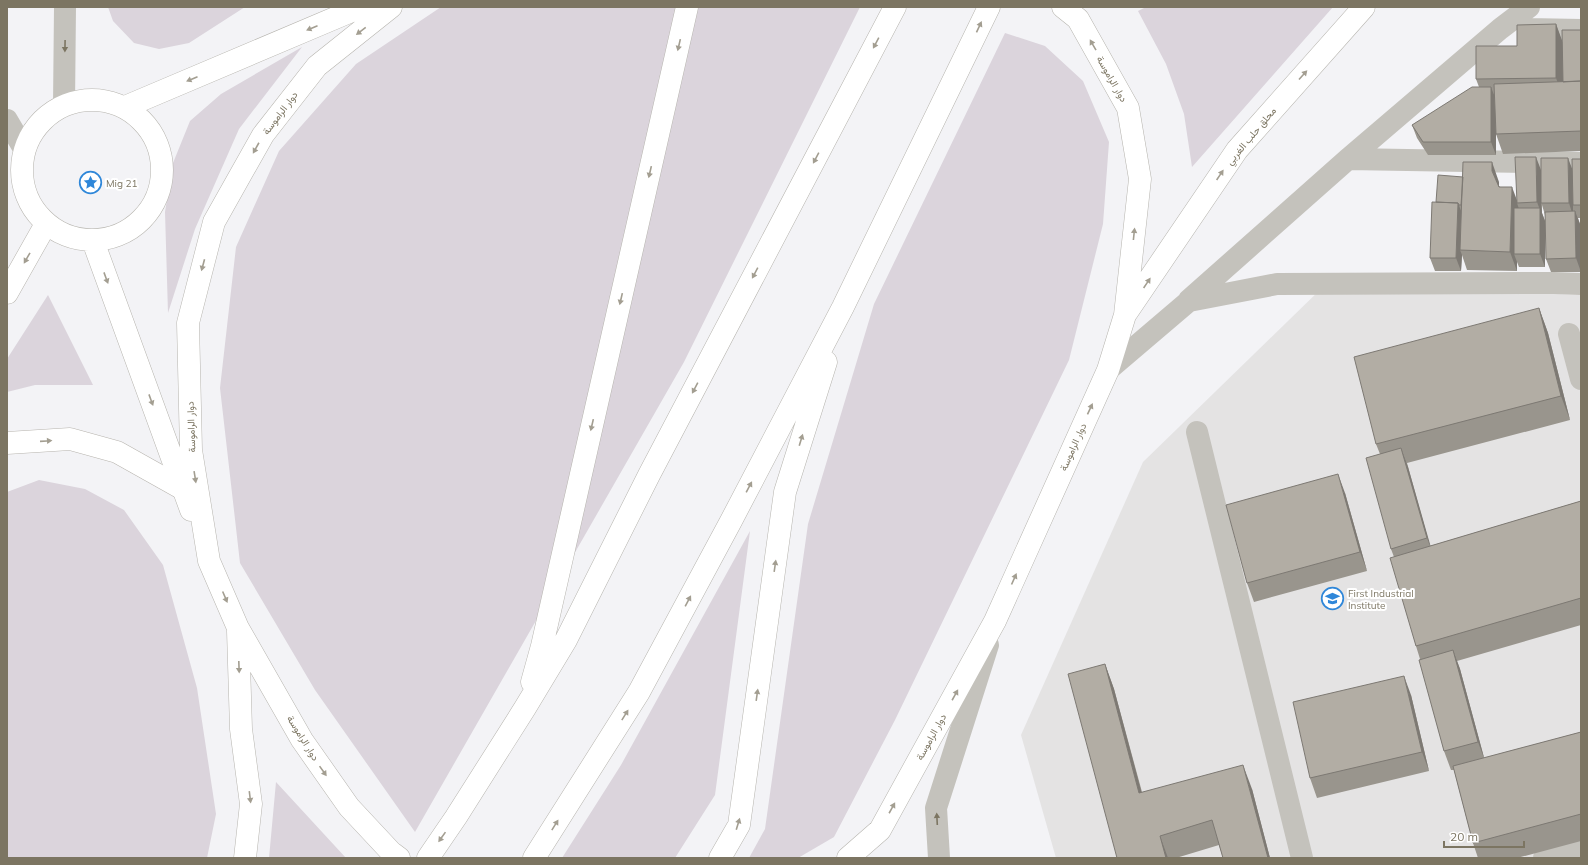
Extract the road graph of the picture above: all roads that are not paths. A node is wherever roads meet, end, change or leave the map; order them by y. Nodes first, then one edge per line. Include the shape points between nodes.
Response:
1 (65, 7) edge
2 (361, 7) edge
3 (391, 7) edge
4 (687, 7) edge
5 (989, 7) edge
6 (1063, 7) edge
7 (1364, 7) edge
8 (1529, 7) edge
9 (895, 8) edge
10 (1500, 29) junction
11 (1581, 30) edge
12 (64, 105) junction
13 (125, 107) junction
14 (7, 120) edge
15 (24, 149) junction
16 (1348, 159) junction
17 (1581, 163) edge
18 (46, 224) junction
19 (93, 241) junction
20 (1581, 284) edge
21 (7, 293) edge
22 (1188, 301) junction
23 (843, 307) junction
24 (1126, 315) junction
25 (1569, 334) dead end
26 (1108, 370) junction
27 (1581, 379) edge
28 (1197, 432) dead end
29 (7, 443) edge
30 (183, 489) junction
31 (209, 561) junction
32 (995, 621) junction
33 (238, 628) junction
34 (525, 708) junction
35 (880, 830) junction
36 (1581, 849) edge
37 (245, 858) edge
38 (399, 858) edge
39 (428, 858) edge
40 (534, 858) edge
41 (720, 858) edge
42 (848, 858) edge
43 (867, 858) edge
44 (939, 858) edge
45 (1302, 858) edge
46 (1544, 858) edge

1 -> 12 street
2 -> 13 main road
3 -> 31 main road, دوار الراموسة via 316,66 263,135 214,222 188,323 191,450
4 -> 34 main road via 542,646
23 -> 5 main road
24 -> 6 main road, دوار الراموسة via 1140,179 1128,108 1078,19
24 -> 7 main road, محلق حلب الغربي via 1237,150
8 - 10 street
9 -> 34 main road via 649,475 566,640
10 - 11 street
10 - 16 street
12 - 13 main road via 95,99
12 - 15 main road via 41,121
13 - 19 main road via 138,116 152,132 160,152 162,173 158,194 148,213 133,228 114,237
14 - 15 street
15 - 18 main road via 21,169 24,190 33,209
16 - 17 street
16 - 22 street
18 - 19 main road via 60,234
18 -> 21 main road
19 -> 30 main road
20 - 22 street via 1277,284
22 - 26 street
40 -> 23 main road via 639,692
41 -> 23 main road via 739,825 785,492
24 - 26 main road, دوار الراموسة
25 - 27 street
32 -> 26 main road, دوار الراموسة
28 - 45 street
29 -> 30 main road via 70,439 117,452
30 - 31 main road
31 -> 33 main road, دوار الراموسة
35 -> 32 main road, دوار الراموسة
44 -> 32 street via 936,808
33 -> 37 main road via 241,729 251,804
33 -> 38 main road, دوار الراموسة via 302,740 349,808
34 -> 39 main road
35 - 42 main road, دوار الراموسة
35 - 43 main road
36 - 46 street

